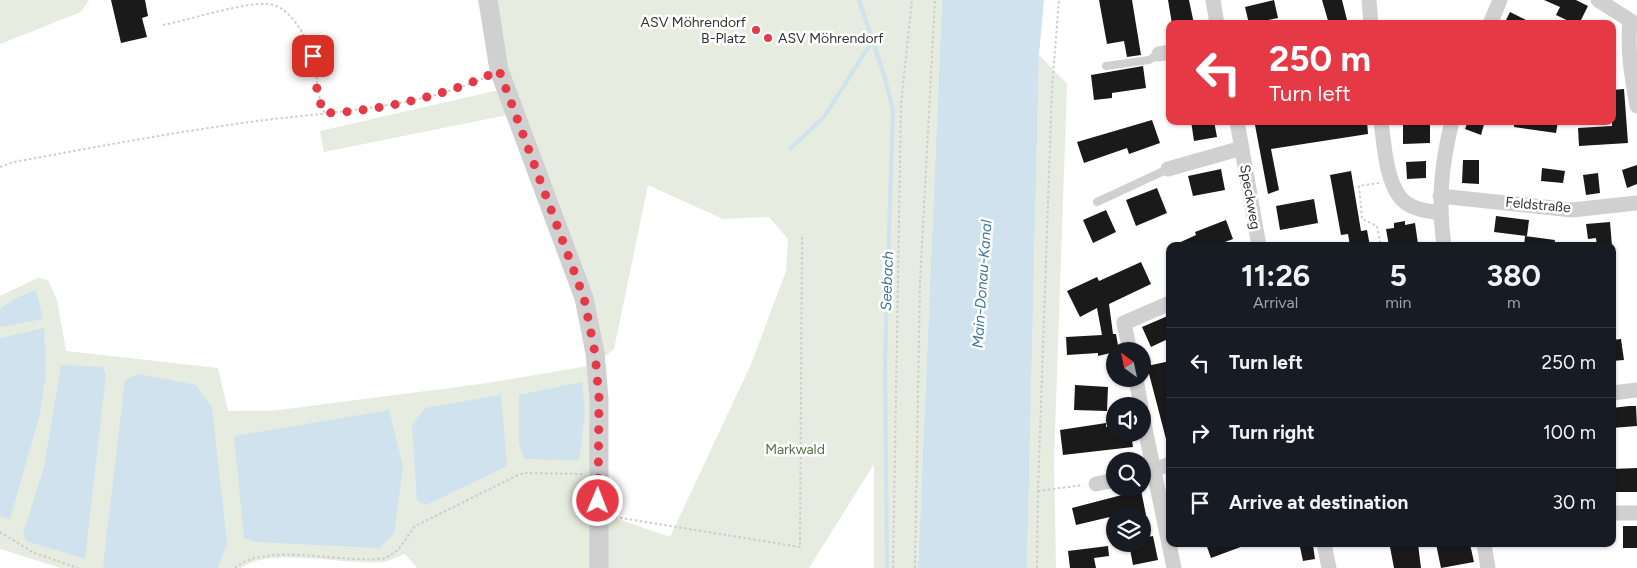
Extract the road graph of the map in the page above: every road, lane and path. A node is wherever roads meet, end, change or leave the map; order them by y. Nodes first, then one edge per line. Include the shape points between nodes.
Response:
1 (488, 0) edge
2 (912, 0) edge
3 (935, 0) edge
4 (1058, 0) edge
5 (1213, 0) edge
6 (1369, 0) edge
7 (1500, 0) edge
8 (1598, 0) edge
9 (1216, 20) edge
10 (1371, 20) edge
11 (1492, 20) edge
12 (1634, 23) edge
13 (163, 25) dead end
14 (1164, 53) edge
15 (1106, 66) dead end
16 (499, 70) junction
17 (1637, 106) edge
18 (325, 113) junction
19 (1238, 125) edge
20 (1382, 125) edge
21 (1451, 125) edge
22 (1242, 148) junction
23 (0, 167) edge
24 (1168, 169) joint
25 (1391, 181) junction
26 (1440, 196) junction
27 (1097, 202) dead end
28 (1637, 204) edge
29 (1440, 213) junction
30 (802, 237) dead end
31 (1258, 242) edge
32 (1380, 242) edge
33 (1444, 242) edge
34 (1166, 306) edge
35 (1128, 342) edge
36 (1637, 390) edge
37 (1616, 393) edge
38 (1166, 466) edge
39 (1151, 472) edge
40 (598, 474) junction
41 (1106, 482) edge
42 (1096, 484) joint
43 (1151, 484) edge
44 (1038, 491) junction
45 (1616, 513) edge
46 (1637, 513) edge
47 (597, 515) junction
48 (0, 532) edge
49 (1166, 539) edge
50 (1168, 547) edge
51 (1325, 547) edge
52 (1484, 547) edge
53 (78, 568) edge
54 (235, 568) edge
55 (599, 568) edge
56 (893, 568) edge
57 (915, 568) edge
58 (1038, 568) edge
59 (1174, 568) edge
60 (1329, 568) edge
61 (1488, 568) edge

1 - 16 street
2 - 56 path via 901,104
3 - 57 path via 920,282
4 - 44 path
5 - 9 street
6 - 10 street
7 - 11 street
8 - 12 street
12 - 17 street via 1629,36
13 - 18 path via 251,6 269,4 282,10 306,39 313,56 318,98
14 - 15 lane via 1149,60
16 - 18 path via 464,86 401,102
16 - 40 street via 584,298 595,353 598,389
18 - 23 path via 164,135
19 - 22 street, Speckweg
20 - 25 street
21 - 26 street
22 - 24 street, Speckweg
22 - 31 street, Speckweg
24 - 27 lane
25 - 29 street via 1405,202 1422,210
25 - 32 path via 1359,186 1362,219 1377,226
26 - 28 street, Feldstraße via 1572,210
26 - 29 street
29 - 33 street
30 - 47 path via 800,547
34 - 35 street via 1124,323
36 - 37 street
38 - 39 street
40 - 47 street
40 - 54 path via 524,473 516,476 416,526 398,550 386,558 286,555 251,558
41 - 42 street
42 - 44 path
43 - 49 street
44 - 58 path
45 - 46 street
47 - 55 street
48 - 53 path via 34,552
50 - 59 street
51 - 60 street
52 - 61 street

